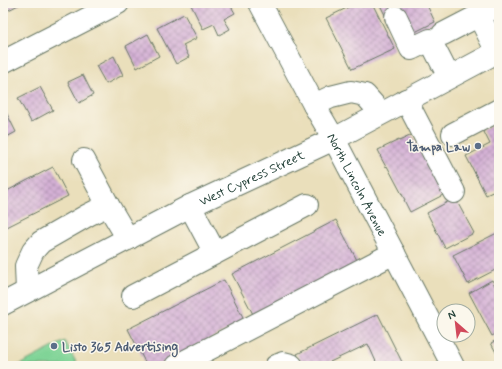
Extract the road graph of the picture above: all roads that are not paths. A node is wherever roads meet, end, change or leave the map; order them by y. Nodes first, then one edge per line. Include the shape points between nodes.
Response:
1 (118, 3) edge
2 (260, 3) edge
3 (499, 5) edge
4 (479, 16) junction
5 (396, 17) dead end
6 (443, 34) dead end
7 (496, 58) edge
8 (3, 62) edge
9 (449, 77) junction
10 (406, 100) junction
11 (314, 105) junction
12 (499, 110) edge
13 (381, 113) junction
14 (453, 134) dead end
15 (334, 139) junction
16 (84, 160) dead end
17 (454, 192) dead end
18 (108, 205) junction
19 (307, 205) dead end
20 (190, 206) junction
21 (128, 239) junction
22 (215, 253) junction
23 (394, 253) junction
24 (27, 291) junction
25 (133, 296) dead end
26 (3, 304) edge
27 (176, 366) edge
28 (276, 366) edge
29 (292, 366) edge
30 (453, 366) edge

1 - 8 street
2 - 11 street, North Lincoln Avenue
3 - 4 street
4 - 6 street
4 - 7 street
5 - 9 street via 411,49 430,40
7 - 9 street, West Cypress Street
9 - 10 street, West Cypress Street
10 - 13 street, West Cypress Street
10 - 17 street
11 - 13 street via 351,92 365,95
11 - 15 street, North Lincoln Avenue
12 - 14 street
13 - 15 street, West Cypress Street
15 - 20 street, West Cypress Street
15 - 23 street, North Lincoln Avenue
16 - 18 street
18 - 21 street
18 - 24 street via 41,242 33,251 26,266
19 - 22 street
20 - 21 street, West Cypress Street
20 - 22 street
21 - 24 street, West Cypress Street
22 - 25 street
23 - 27 street
23 - 30 street, North Lincoln Avenue
24 - 26 street, West Cypress Street
28 - 29 street via 283,363

